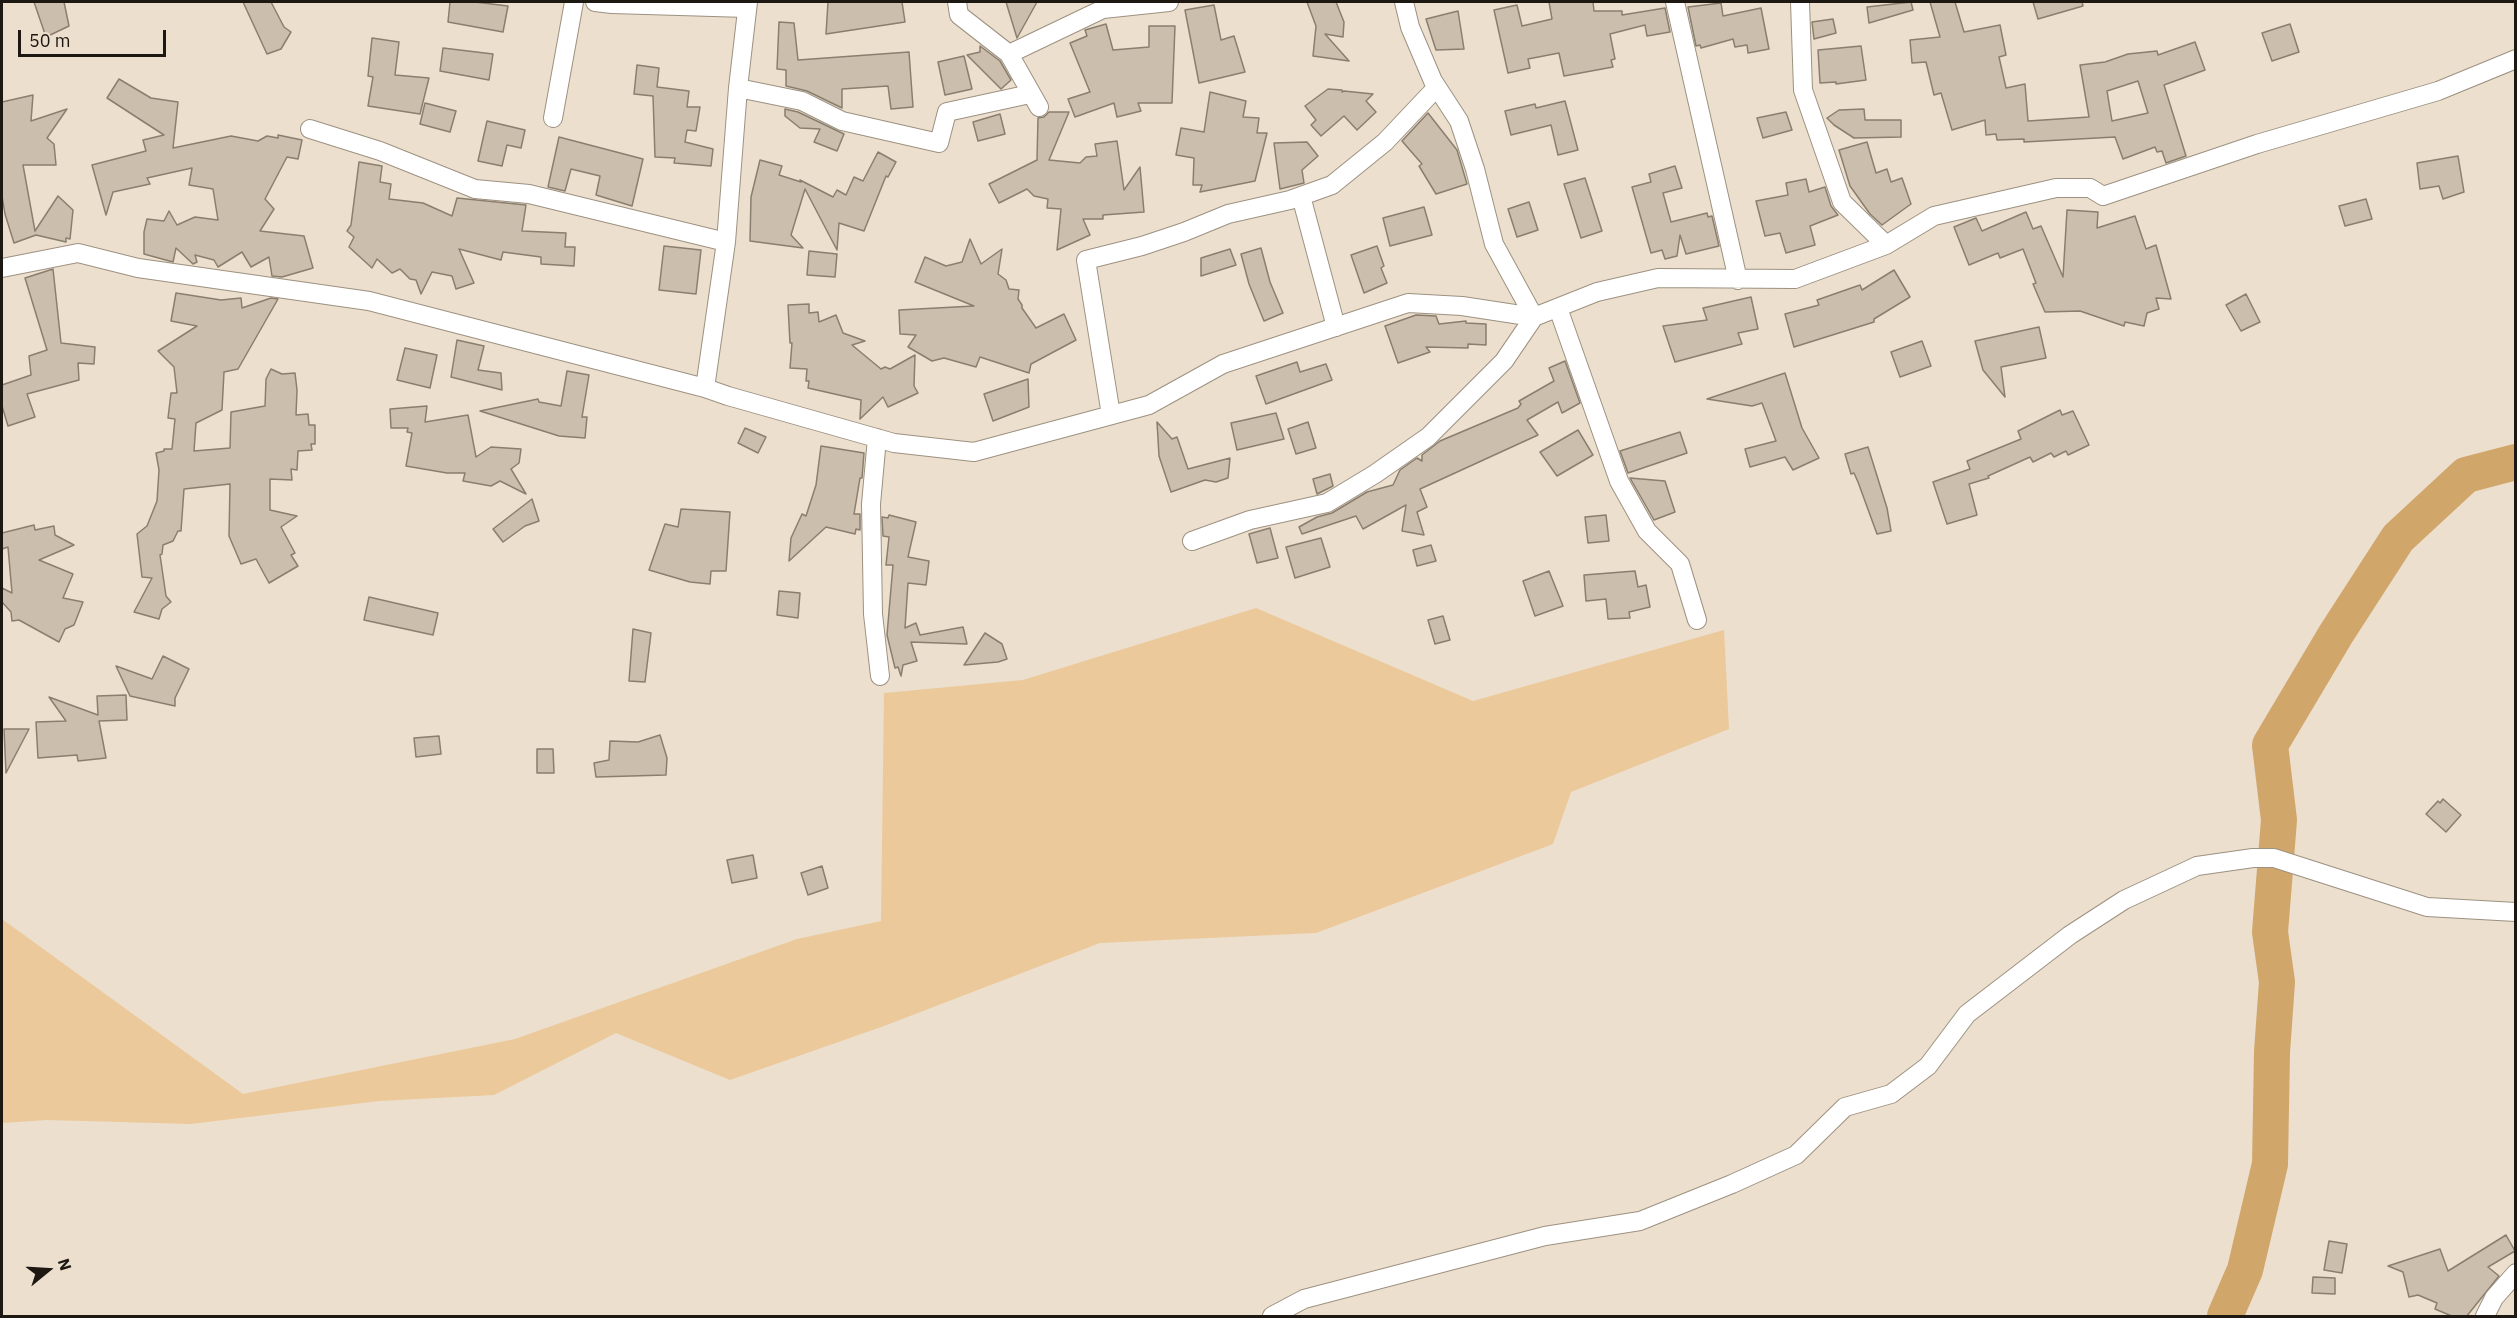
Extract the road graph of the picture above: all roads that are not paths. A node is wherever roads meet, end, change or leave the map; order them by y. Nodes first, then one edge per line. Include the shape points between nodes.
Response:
1 (574, 2) edge
2 (596, 2) edge
3 (957, 2) edge
4 (1170, 2) edge
5 (1404, 2) edge
6 (1675, 2) edge
7 (1799, 2) edge
8 (747, 5) edge
9 (1009, 54) junction
10 (2516, 59) edge
11 (1437, 87) junction
12 (738, 88) junction
13 (553, 118) dead end
14 (310, 129) dead end
15 (1301, 196) junction
16 (726, 242) junction
17 (1886, 245) junction
18 (2, 268) edge
19 (1738, 280) junction
20 (1558, 308) junction
21 (1534, 317) junction
22 (1335, 327) junction
23 (705, 388) junction
24 (1111, 415) junction
25 (877, 438) junction
26 (1192, 541) dead end
27 (1697, 620) dead end
28 (880, 676) dead end
29 (2516, 912) edge
30 (2516, 1273) edge
31 (1272, 1317) edge
32 (2486, 1317) edge

1 - 13 street
2 - 8 street
3 - 9 street via 959,15
4 - 9 street via 1103,9
5 - 11 street via 1410,27
6 - 19 street
7 - 17 street via 1803,90 1842,202
8 - 12 street
9 - 12 street via 1034,100 947,112 939,143 842,121 802,101
10 - 17 street via 2438,91 2257,144 2103,196 2090,188 2056,188 1934,216
11 - 15 street via 1385,142 1332,185
11 - 21 street via 1459,120 1494,244
12 - 16 street
14 - 16 street via 380,151 475,189 530,194
15 - 22 street
15 - 24 street via 1228,214 1142,246 1086,260
16 - 23 street
17 - 19 street via 1795,279
18 - 23 street via 78,253 138,268 369,301
19 - 20 street via 1658,278 1597,292
20 - 21 street
20 - 27 street via 1619,482 1647,531 1680,564
21 - 22 street via 1408,303
21 - 26 street via 1504,361 1428,437 1376,474 1327,503 1250,520
22 - 24 street via 1223,364 1149,405
23 - 25 street
24 - 25 street via 974,452
25 - 28 street via 871,504 873,614
29 - 31 street via 2427,907 2274,858 2197,867 2124,900 2070,935 1967,1014 1928,1066 1891,1094 1845,1107 1796,1155 1640,1221 1545,1236 1304,1299
30 - 32 street via 2494,1298

